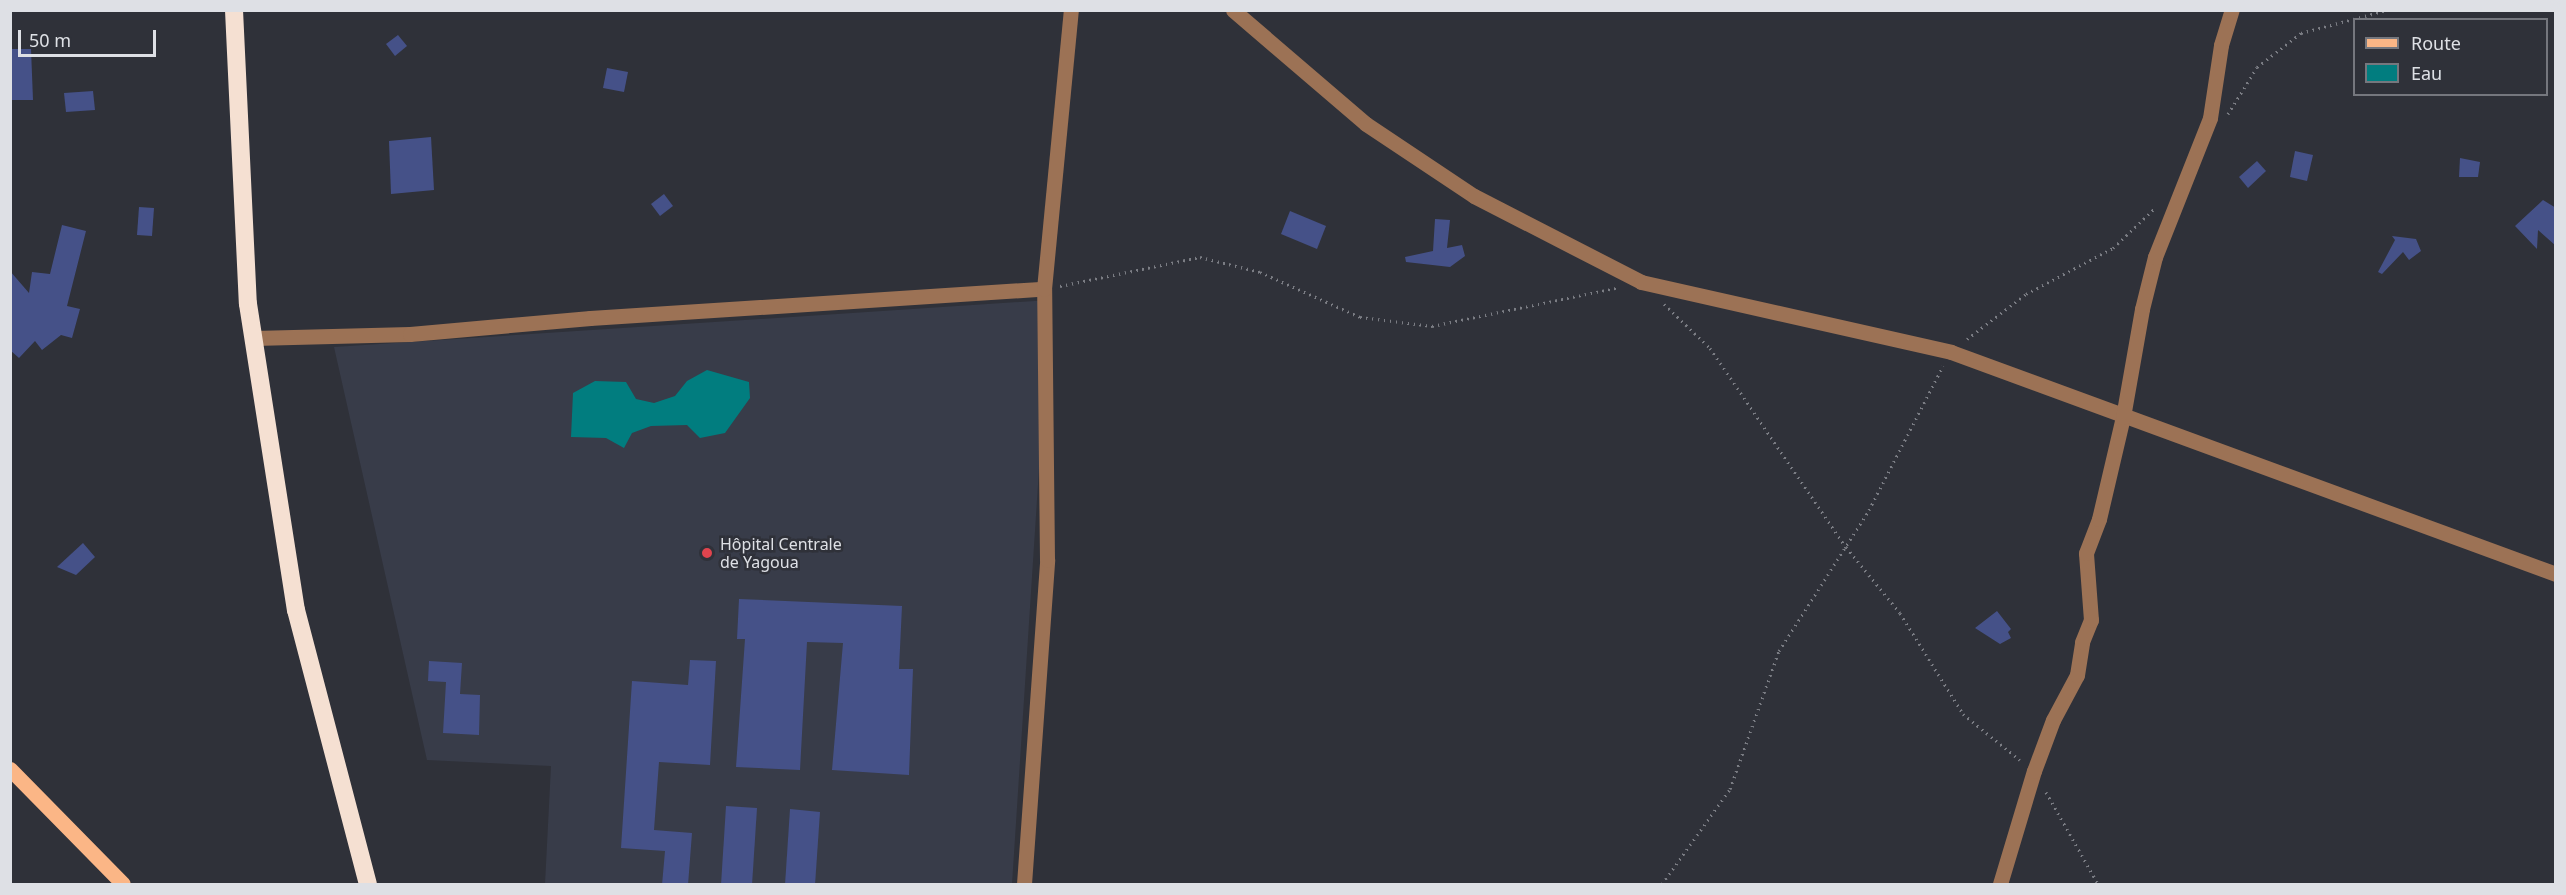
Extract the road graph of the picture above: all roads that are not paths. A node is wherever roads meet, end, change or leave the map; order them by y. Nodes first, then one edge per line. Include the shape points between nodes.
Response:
1 (234, 10) edge
2 (1071, 10) edge
3 (1233, 10) edge
4 (2232, 10) edge
5 (1044, 289) junction
6 (254, 338) junction
7 (2123, 417) junction
8 (2556, 574) edge
9 (10, 769) edge
10 (123, 885) edge
11 (368, 885) edge
12 (1024, 885) edge
13 (2000, 885) edge

1 - 6 highway via 248,304
2 - 5 street
3 - 7 street via 1366,124 1474,196 1641,282 1951,352
4 - 7 street via 2221,45 2210,118 2155,257
5 - 6 street via 590,318 410,334
5 - 12 street via 1047,560
6 - 11 highway via 296,610
7 - 8 street via 2352,496
7 - 13 street via 2099,519 2086,553 2091,620 2082,642 2077,675 2053,720 2034,771
9 - 10 main road

